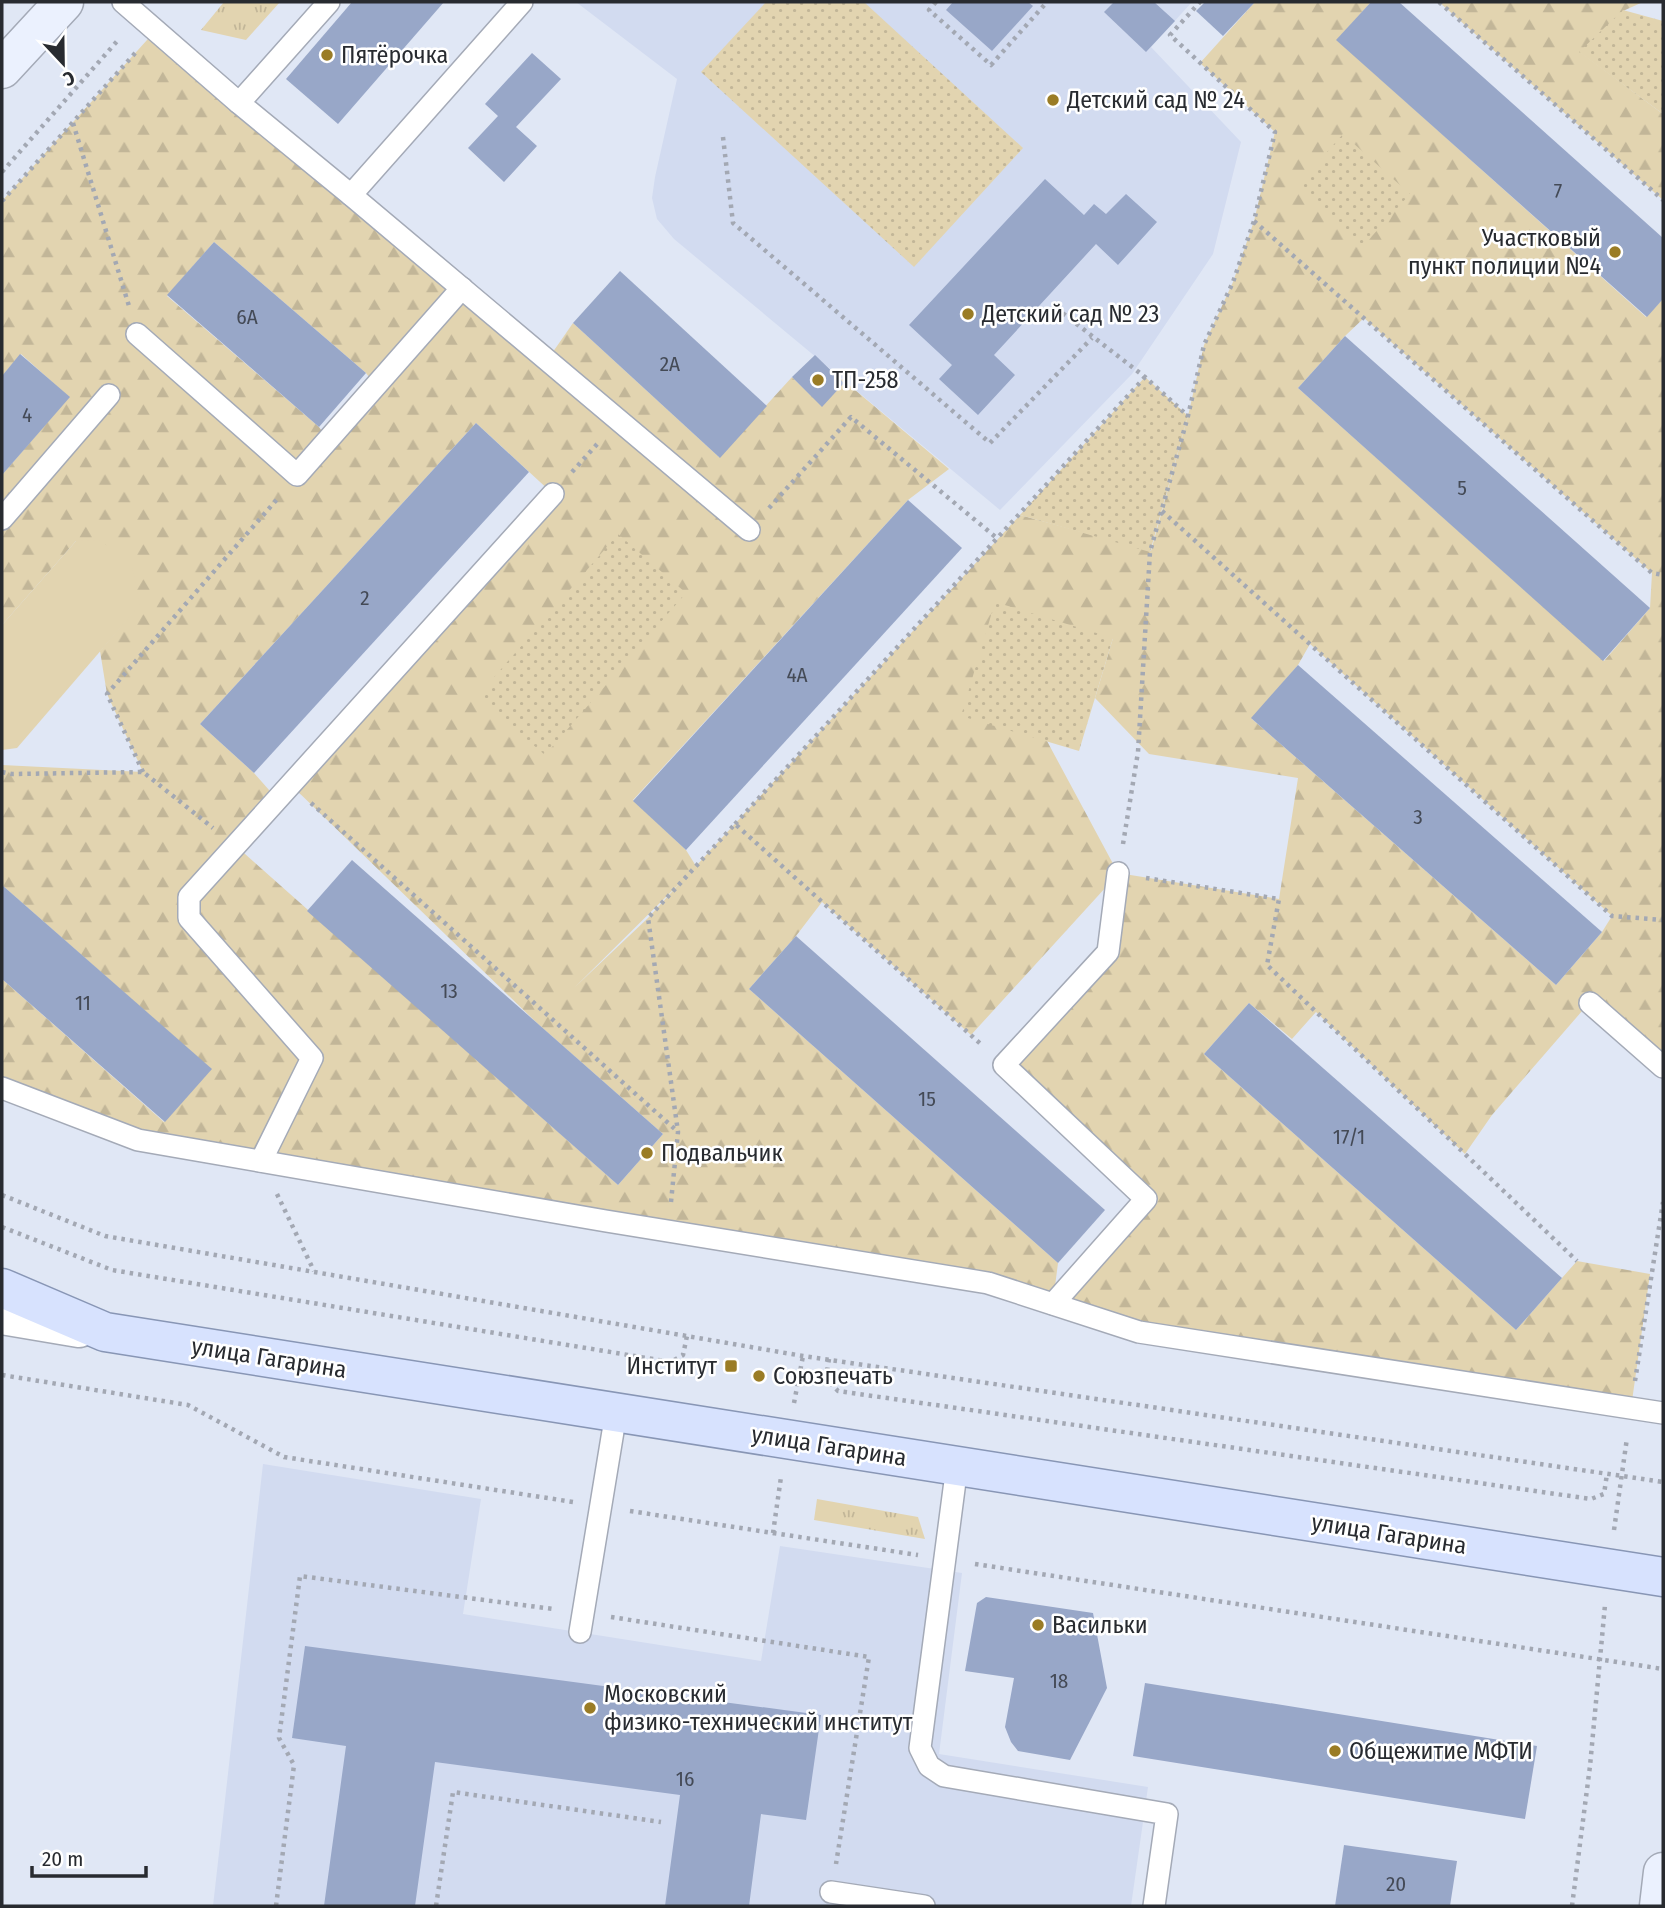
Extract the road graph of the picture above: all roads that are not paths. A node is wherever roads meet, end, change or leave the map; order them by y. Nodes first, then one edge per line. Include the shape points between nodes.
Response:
1 (64, 2) edge
2 (123, 2) edge
3 (329, 2) edge
4 (522, 2) edge
5 (2, 69) edge
6 (239, 103) junction
7 (351, 195) junction
8 (462, 288) junction
9 (137, 334) road end
10 (109, 395) dead end
11 (553, 494) road end
12 (2, 519) edge
13 (750, 530) road end
14 (1118, 873) road end
15 (1590, 1003) dead end
16 (1663, 1067) edge
17 (2, 1088) edge
18 (261, 1161) junction
19 (2, 1288) edge
20 (1052, 1304) junction
21 (2, 1315) edge
22 (105, 1332) junction
23 (616, 1413) junction
24 (1663, 1413) edge
25 (957, 1466) junction
26 (1663, 1577) edge
27 (581, 1623) road end
28 (1663, 1872) edge
29 (831, 1892) road end
30 (924, 1906) edge
31 (1154, 1906) edge
32 (1659, 1906) edge

1 - 5 main road
2 - 6 lane
3 - 6 lane
4 - 7 lane
6 - 7 lane
7 - 8 lane
8 - 9 lane via 298,475
8 - 13 lane
10 - 12 lane
11 - 18 lane via 188,897 189,918 312,1058
14 - 20 lane via 1108,952 1004,1065 1146,1199
15 - 16 lane
17 - 18 lane via 138,1140
18 - 20 lane via 988,1283
19 - 22 main road, улица Гагарина
20 - 24 lane via 1139,1332
21 - 22 street
22 - 23 main road, улица Гагарина
23 - 25 main road, улица Гагарина
23 - 27 lane
25 - 26 main road, улица Гагарина
25 - 31 lane via 920,1748 929,1766 944,1776 1167,1814
28 - 32 main road
29 - 30 lane

